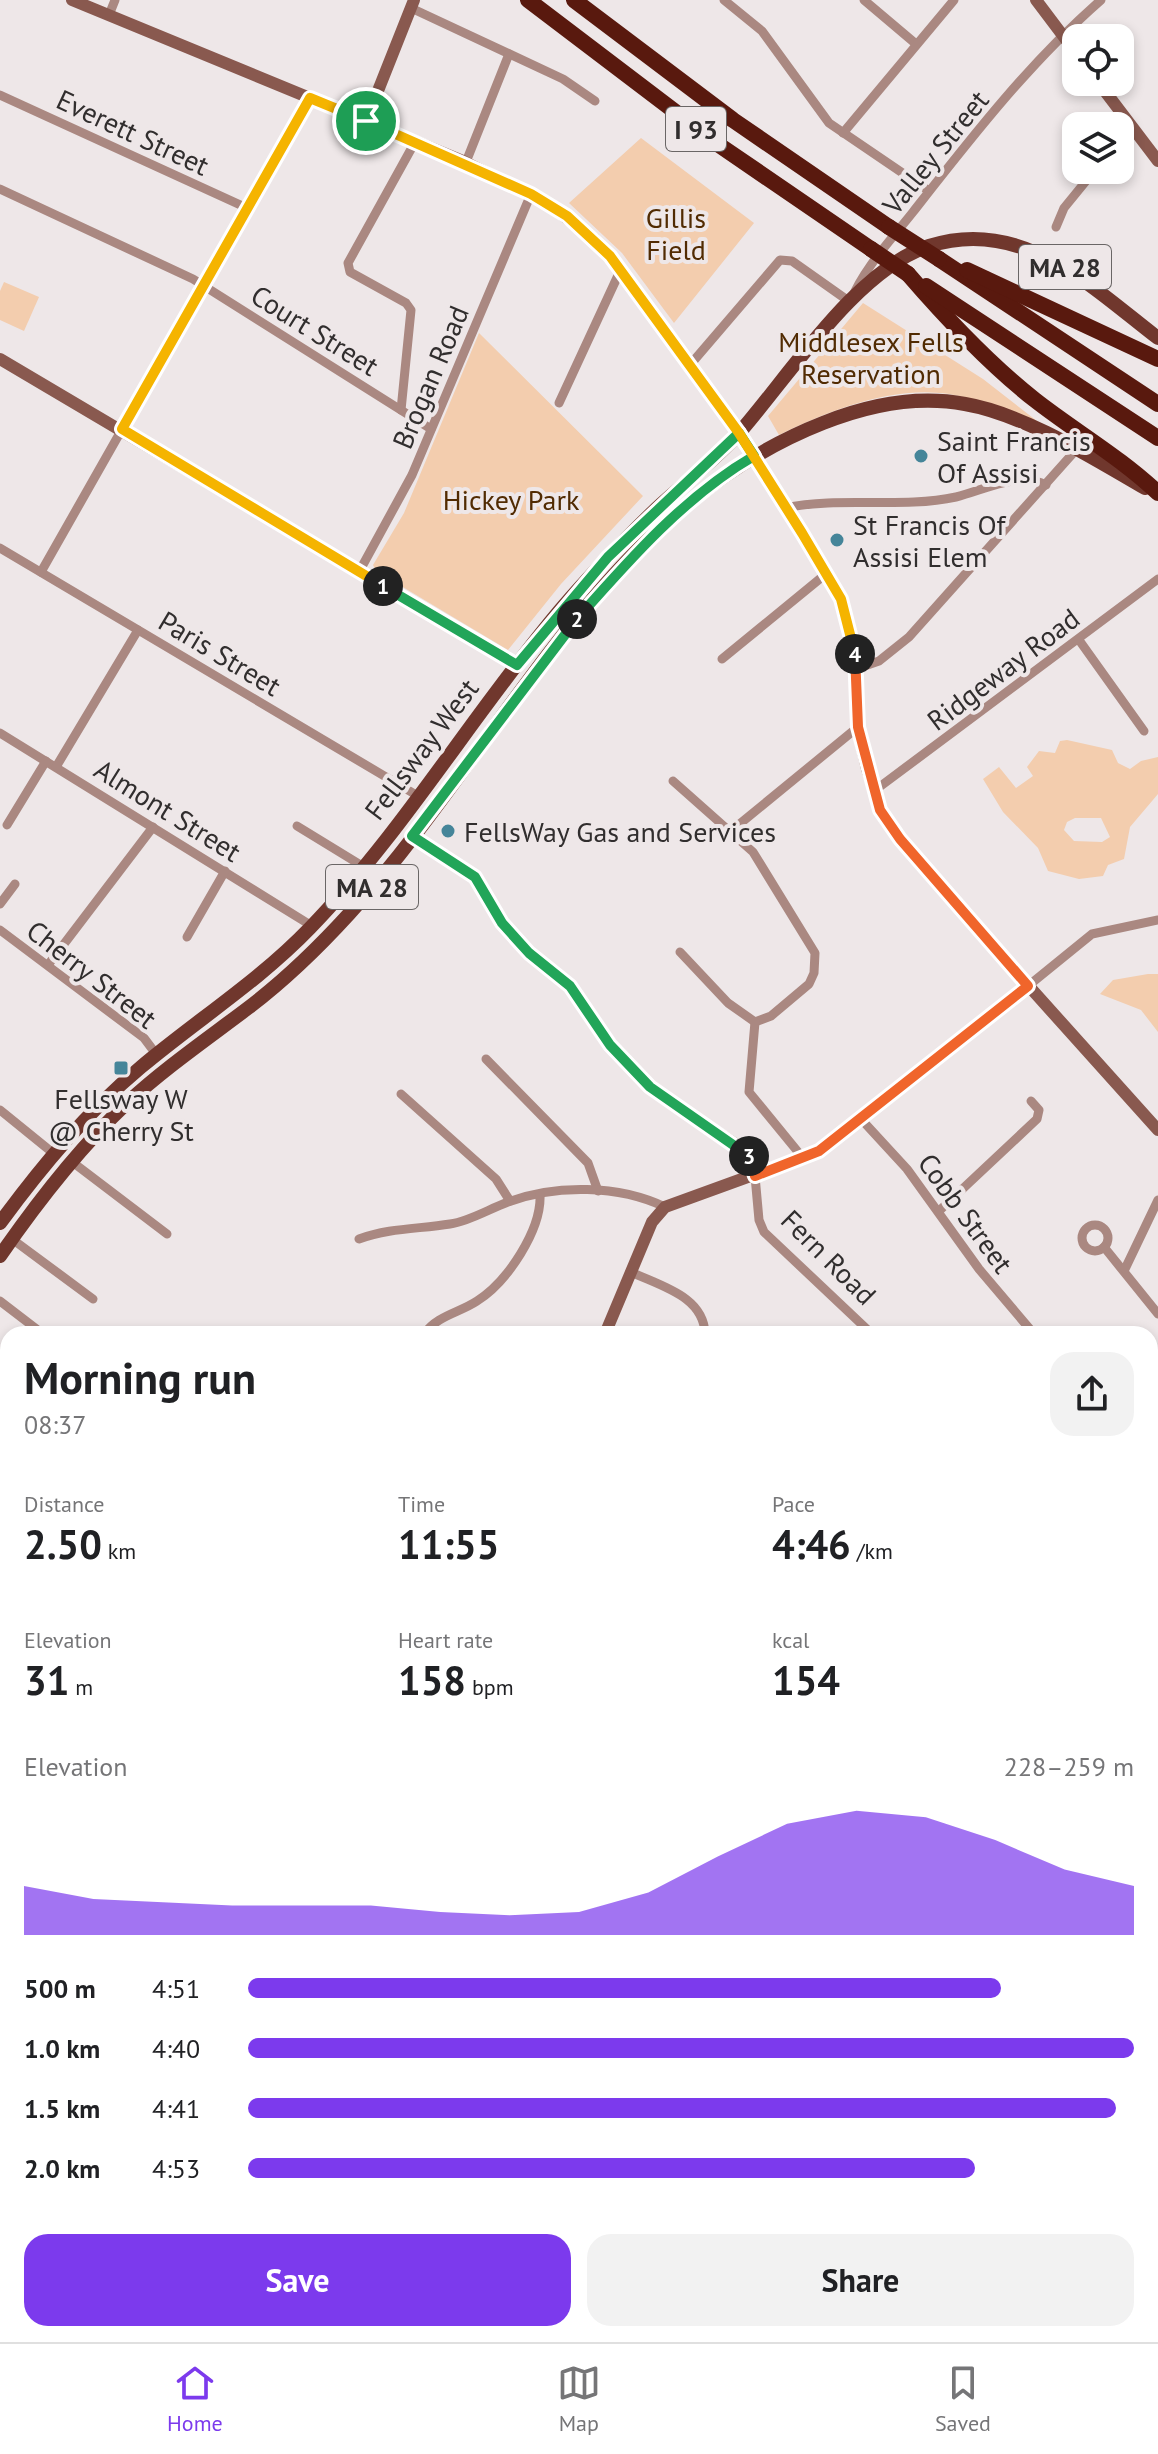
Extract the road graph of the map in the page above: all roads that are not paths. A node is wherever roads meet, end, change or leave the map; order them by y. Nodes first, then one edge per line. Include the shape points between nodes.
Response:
1 (72, 0) edge
2 (115, 0) edge
3 (396, 0) edge
4 (528, 0) edge
5 (574, 0) edge
6 (724, 0) edge
7 (864, 0) edge
8 (954, 0) edge
9 (1036, 0) edge
10 (1101, 0) edge
11 (412, 4) edge
12 (109, 15) junction
13 (1073, 24) edge
14 (1062, 34) joint
15 (916, 44) junction
16 (509, 54) junction
17 (0, 95) edge
18 (310, 98) junction
19 (595, 101) dead end
20 (366, 121) junction
21 (1134, 130) edge
22 (843, 133) junction
23 (415, 142) junction
24 (1158, 161) edge
25 (466, 162) junction
26 (1083, 184) edge
27 (0, 189) edge
28 (929, 191) junction
29 (531, 194) junction
30 (247, 208) junction
31 (1056, 227) dead end
32 (939, 259) junction
33 (621, 269) junction
34 (908, 274) junction
35 (203, 286) junction
36 (850, 302) junction
37 (1158, 338) edge
38 (0, 359) edge
39 (1158, 359) edge
40 (690, 365) junction
41 (559, 403) dead end
42 (1158, 404) edge
43 (401, 410) junction
44 (122, 429) junction
45 (431, 429) junction
46 (739, 433) junction
47 (1158, 438) edge
48 (1075, 451) junction
49 (754, 456) junction
50 (1046, 485) junction
51 (1158, 494) edge
52 (785, 508) junction
53 (0, 548) edge
54 (41, 572) junction
55 (359, 572) junction
56 (827, 573) junction
57 (1158, 579) edge
58 (138, 630) junction
59 (1079, 640) junction
60 (722, 659) dead end
61 (517, 665) junction
62 (856, 669) junction
63 (858, 727) junction
64 (1144, 731) dead end
65 (0, 733) edge
66 (46, 761) junction
67 (56, 767) junction
68 (673, 781) dead end
69 (874, 791) junction
70 (418, 796) junction
71 (7, 825) dead end
72 (297, 826) dead end
73 (153, 827) junction
74 (731, 831) junction
75 (412, 836) junction
76 (364, 867) junction
77 (225, 871) junction
78 (15, 884) dead end
79 (0, 904) edge
80 (1158, 920) edge
81 (312, 926) junction
82 (1, 933) edge
83 (187, 937) dead end
84 (680, 952) dead end
85 (48, 965) junction
86 (1028, 986) junction
87 (755, 1022) junction
88 (156, 1054) junction
89 (486, 1059) dead end
90 (401, 1094) dead end
91 (1031, 1101) dead end
92 (0, 1110) edge
93 (861, 1119) junction
94 (1158, 1130) edge
95 (53, 1153) junction
96 (803, 1158) junction
97 (71, 1161) junction
98 (755, 1176) junction
99 (598, 1191) junction
100 (540, 1194) junction
101 (1158, 1200) edge
102 (510, 1201) junction
103 (665, 1207) junction
104 (939, 1211) junction
105 (0, 1223) edge
106 (167, 1234) dead end
107 (12, 1239) junction
108 (359, 1239) dead end
109 (1104, 1247) dead end
110 (0, 1256) edge
111 (1125, 1269) junction
112 (631, 1272) junction
113 (93, 1299) dead end
114 (0, 1301) edge
115 (1158, 1314) edge
116 (33, 1326) edge
117 (431, 1326) edge
118 (608, 1326) edge
119 (704, 1326) edge
120 (863, 1326) edge
121 (1027, 1326) edge

1 - 12 street
2 - 12 street
3 - 11 street
4 - 34 highway, I 93, bridge via 699,131
5 - 32 highway, I 93, bridge via 723,113
6 - 22 street via 762,31 816,108
7 - 15 street
8 - 15 street
9 - 14 street
10 - 13 street, Valley Street
11 - 16 street
11 - 20 street
12 - 18 street
14 - 28 street, Valley Street
15 - 22 street
16 - 19 street
16 - 25 street
17 - 30 street, Everett Street
18 - 20 street
18 - 30 street
20 - 23 street
21 - 24 street
22 - 28 street
23 - 25 street
23 - 43 street via 348,266 411,310
25 - 29 street
26 - 31 street
27 - 35 street, Court Street
28 - 36 street, Valley Street via 866,270
29 - 33 street via 567,216
29 - 45 street, Brogan Road
30 - 35 street
32 - 39 highway via 995,280
32 - 42 highway, I 93
33 - 40 street
33 - 41 street
34 - 47 highway, I 93
34 - 51 highway via 1019,387 1129,466
35 - 43 street, Court Street
35 - 44 street
36 - 37 main road, Fellsway West / MA 28 via 883,271 918,250 953,241 993,240 1053,260
36 - 40 street via 792,261 780,260
36 - 46 main road, Fellsway West / MA 28
38 - 44 street
40 - 46 street
43 - 45 street, Court Street
44 - 54 street
44 - 55 street
45 - 55 street, Brogan Road via 398,505
46 - 49 street
46 - 61 main road, Fellsway West / MA 28 via 608,557
48 - 49 main road, Fellsway West / MA 28 via 995,412 920,400 836,417
48 - 50 street
48 - 51 main road, Fellsway West / MA 28
49 - 52 street
49 - 75 main road, Fellsway West / MA 28 via 662,530 586,608
50 - 52 street via 1024,480 947,498
50 - 62 street via 909,637 879,661
52 - 56 street
53 - 54 street, Paris Street
54 - 58 street, Paris Street
55 - 61 street
56 - 60 street
56 - 62 street via 849,620
57 - 59 street, Ridgeway Road
58 - 67 street
58 - 70 street, Paris Street
59 - 64 street
59 - 69 street, Ridgeway Road
61 - 70 main road, Fellsway West / MA 28
62 - 63 street
63 - 69 street
63 - 74 street
65 - 66 street, Almont Street
66 - 67 street, Almont Street
66 - 71 street
67 - 73 street, Almont Street
68 - 74 street
69 - 86 street via 885,820 900,839
70 - 76 main road, Fellsway West / MA 28
72 - 76 street
73 - 77 street, Almont Street
73 - 85 street
74 - 87 street via 753,852 815,953 809,984 771,1016
75 - 97 main road, Fellsway West / MA 28 via 296,968 143,1089
75 - 98 street, Fern Road via 475,877 499,920 570,986 618,1054 669,1102 743,1149
76 - 81 main road, Fellsway West / MA 28
77 - 81 street, Almont Street
77 - 83 street
78 - 79 street
80 - 86 street via 1092,934
81 - 88 main road, Fellsway West / MA 28 via 256,978
82 - 85 street, Cherry Street
84 - 87 street via 728,1003
85 - 88 street, Cherry Street via 144,1038
86 - 93 street
86 - 94 street
87 - 96 street via 749,1092
88 - 95 main road, Fellsway West / MA 28
89 - 99 street via 588,1163
90 - 102 street via 496,1179
91 - 104 street via 1040,1112 1035,1122
92 - 95 street
93 - 96 street
93 - 104 street, Cobb Street
95 - 105 main road, Fellsway West / MA 28
96 - 98 street
97 - 106 street
97 - 107 main road, Fellsway West / MA 28
98 - 103 street
98 - 120 street, Fern Road via 759,1220 767,1236
99 - 100 street
99 - 103 street
100 - 102 street
100 - 117 street via 539,1213 529,1234 493,1288
101 - 111 street
102 - 108 street via 451,1224 419,1225
103 - 112 street via 652,1222
104 - 121 street, Cobb Street
107 - 110 main road, Fellsway West / MA 28
107 - 113 street
109 - 111 street
111 - 115 street
112 - 118 street
112 - 119 street via 696,1306
114 - 116 street

